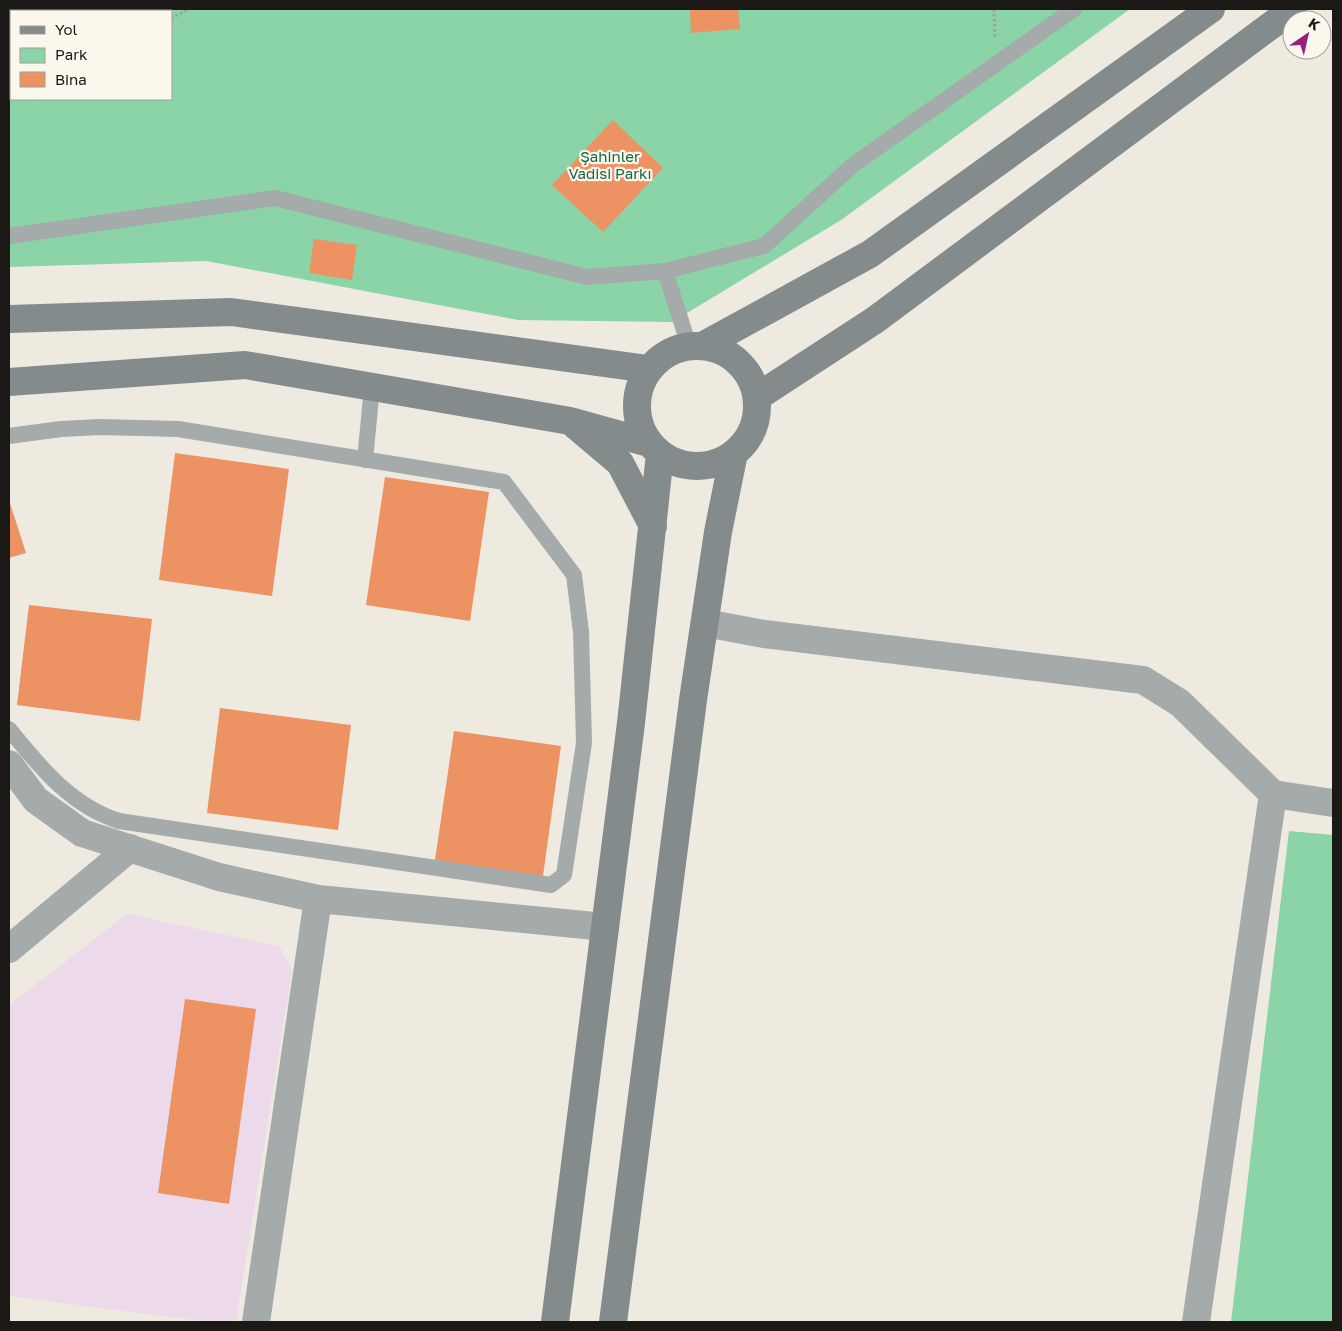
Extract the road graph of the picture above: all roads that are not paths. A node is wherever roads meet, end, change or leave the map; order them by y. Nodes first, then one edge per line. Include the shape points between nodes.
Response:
1 (1074, 9) edge
2 (1211, 9) edge
3 (1293, 9) edge
4 (9, 236) edge
5 (664, 271) junction
6 (9, 319) edge
7 (697, 346) junction
8 (648, 369) junction
9 (9, 382) edge
10 (372, 387) junction
11 (757, 397) junction
12 (570, 421) junction
13 (9, 436) edge
14 (655, 448) junction
15 (734, 453) junction
16 (364, 460) junction
17 (653, 526) junction
18 (705, 623) junction
19 (9, 729) edge
20 (9, 764) edge
21 (1273, 794) junction
22 (1333, 803) edge
23 (130, 848) junction
24 (318, 899) junction
25 (605, 927) junction
26 (9, 949) edge
27 (256, 1322) edge
28 (555, 1322) edge
29 (613, 1322) edge
30 (1196, 1322) edge

1 - 5 lane via 853,165 764,246
2 - 7 street via 870,254
3 - 11 street via 875,320
4 - 5 lane via 275,198 587,277
5 - 7 lane
6 - 8 street via 231,312
7 - 8 street via 666,354
7 - 11 street via 720,350 745,368
8 - 14 street via 637,398 637,414 641,429
9 - 10 street via 245,365
10 - 12 street
10 - 16 lane
11 - 15 street via 753,428
12 - 14 street
12 - 17 street via 620,463
13 - 16 lane via 100,427 178,429
14 - 15 street via 674,462 690,466 705,466
14 - 17 street
15 - 18 street
16 - 19 lane via 504,482 574,574 582,650 584,743 564,875 558,881 551,885 119,821 74,799
17 - 25 street
18 - 21 street via 764,634 1143,680 1180,703
18 - 29 street
20 - 23 street via 36,800 82,833
21 - 22 street
21 - 30 street
23 - 24 street via 219,877
23 - 26 street
24 - 25 street
24 - 27 street
25 - 28 street

